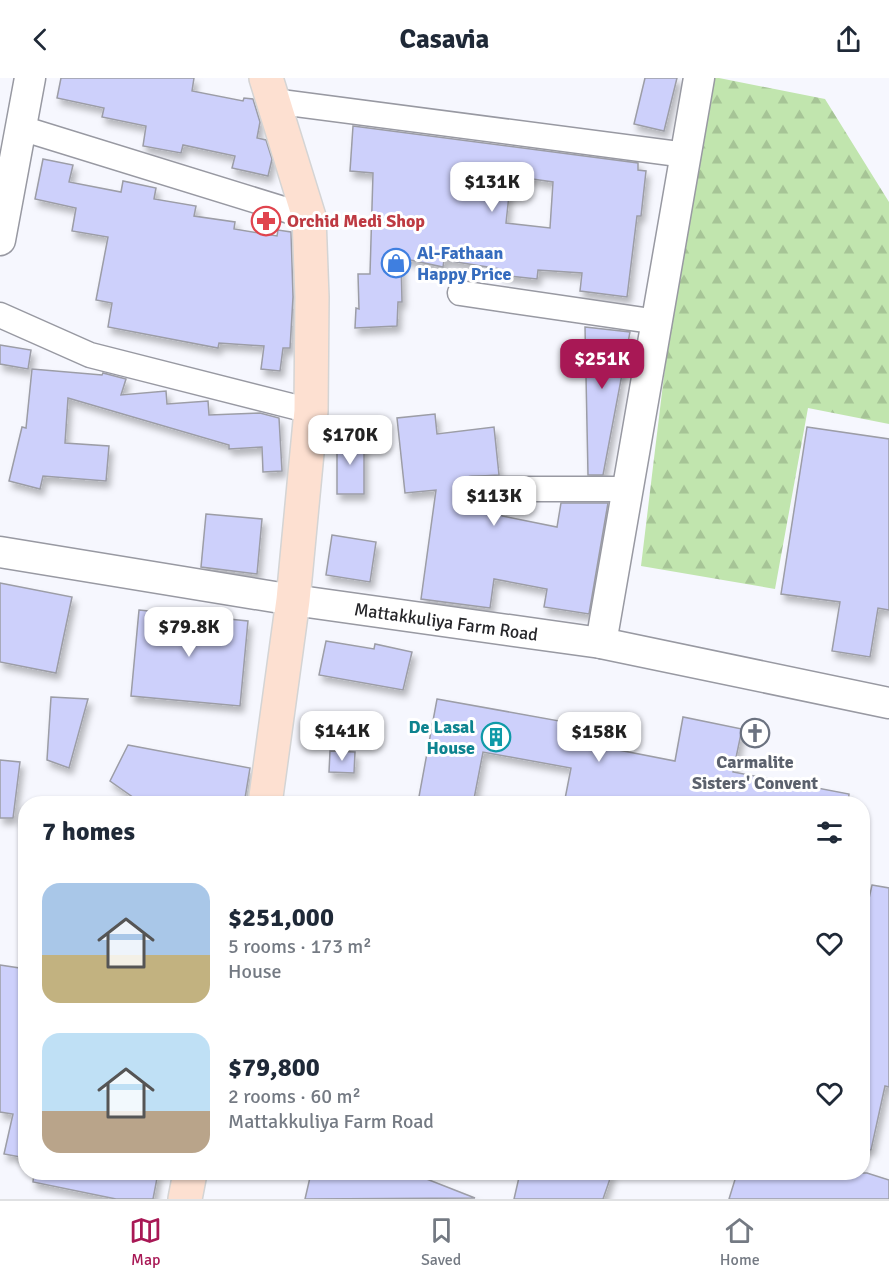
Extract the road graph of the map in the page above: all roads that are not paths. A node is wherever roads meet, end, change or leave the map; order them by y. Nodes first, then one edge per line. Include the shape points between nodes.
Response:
1 (30, 78) edge
2 (699, 78) edge
3 (269, 89) edge
4 (21, 128) junction
5 (686, 155) junction
6 (4, 202) edge
7 (309, 217) junction
8 (0, 240) edge
9 (460, 293) dead end
10 (0, 315) edge
11 (658, 322) junction
12 (311, 411) junction
13 (472, 489) dead end
14 (628, 489) junction
15 (0, 552) edge
16 (293, 600) junction
17 (601, 643) junction
18 (889, 703) edge
19 (266, 796) edge
20 (189, 1180) edge
21 (185, 1199) edge

1 - 4 street
2 - 5 street
3 - 5 street
3 - 7 main road
4 - 6 street
4 - 7 street
5 - 11 street
6 - 8 street
7 - 12 main road
9 - 11 street
10 - 12 street via 90,355
11 - 14 street
12 - 16 main road
13 - 14 street
14 - 17 street
15 - 16 street, Mattakkuliya Farm Road
16 - 17 street, Mattakkuliya Farm Road
16 - 19 main road
17 - 18 street, Mattakkuliya Farm Road
20 - 21 main road

